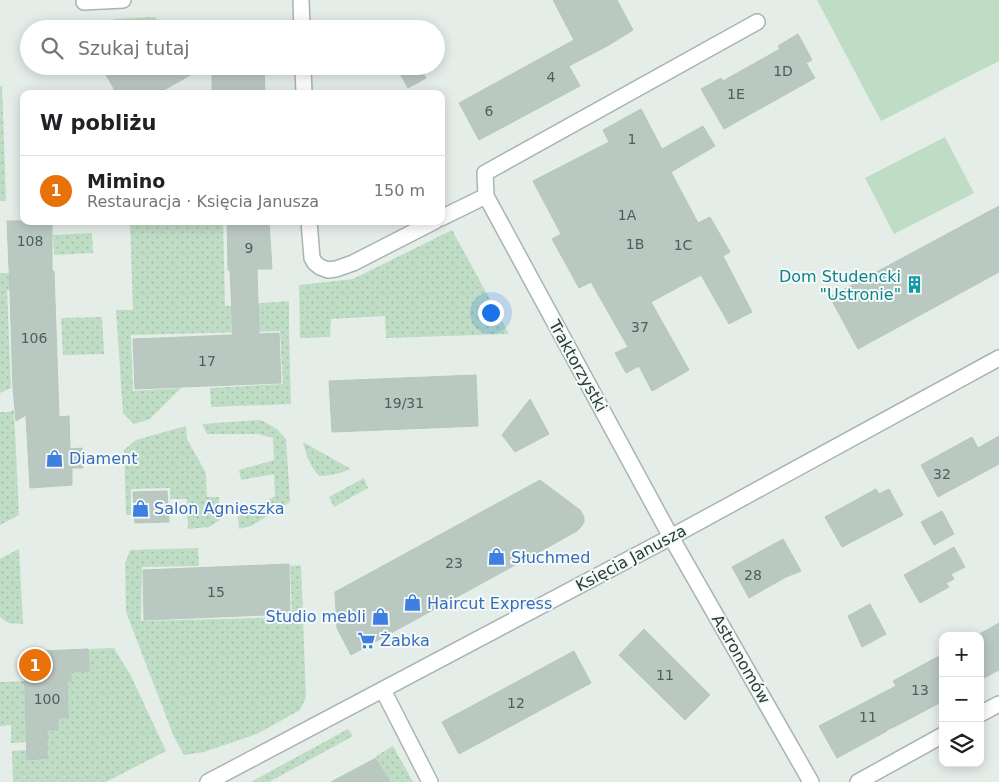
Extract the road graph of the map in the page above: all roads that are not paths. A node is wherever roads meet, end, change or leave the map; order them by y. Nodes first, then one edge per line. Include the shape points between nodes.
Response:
1 (123, 0) edge
2 (301, 0) edge
3 (84, 2) dead end
4 (302, 20) edge
5 (757, 22) dead end
6 (303, 75) edge
7 (304, 90) edge
8 (486, 196) junction
9 (445, 216) edge
10 (309, 225) edge
11 (427, 225) edge
12 (999, 358) edge
13 (672, 537) junction
14 (383, 690) junction
15 (999, 704) edge
16 (984, 712) edge
17 (939, 737) edge
18 (208, 782) edge
19 (430, 782) edge
20 (811, 782) edge
21 (858, 782) edge

1 - 3 street
2 - 4 street
5 - 8 street via 485,173
6 - 7 street
8 - 9 street
8 - 13 street, Traktorzystki
10 - 11 street via 312,258 328,270 353,263
12 - 13 street, Księcia Janusza
13 - 14 street, Księcia Janusza
13 - 20 street, Astronomów
14 - 18 street, Księcia Janusza
14 - 19 street
15 - 16 street
17 - 21 street

